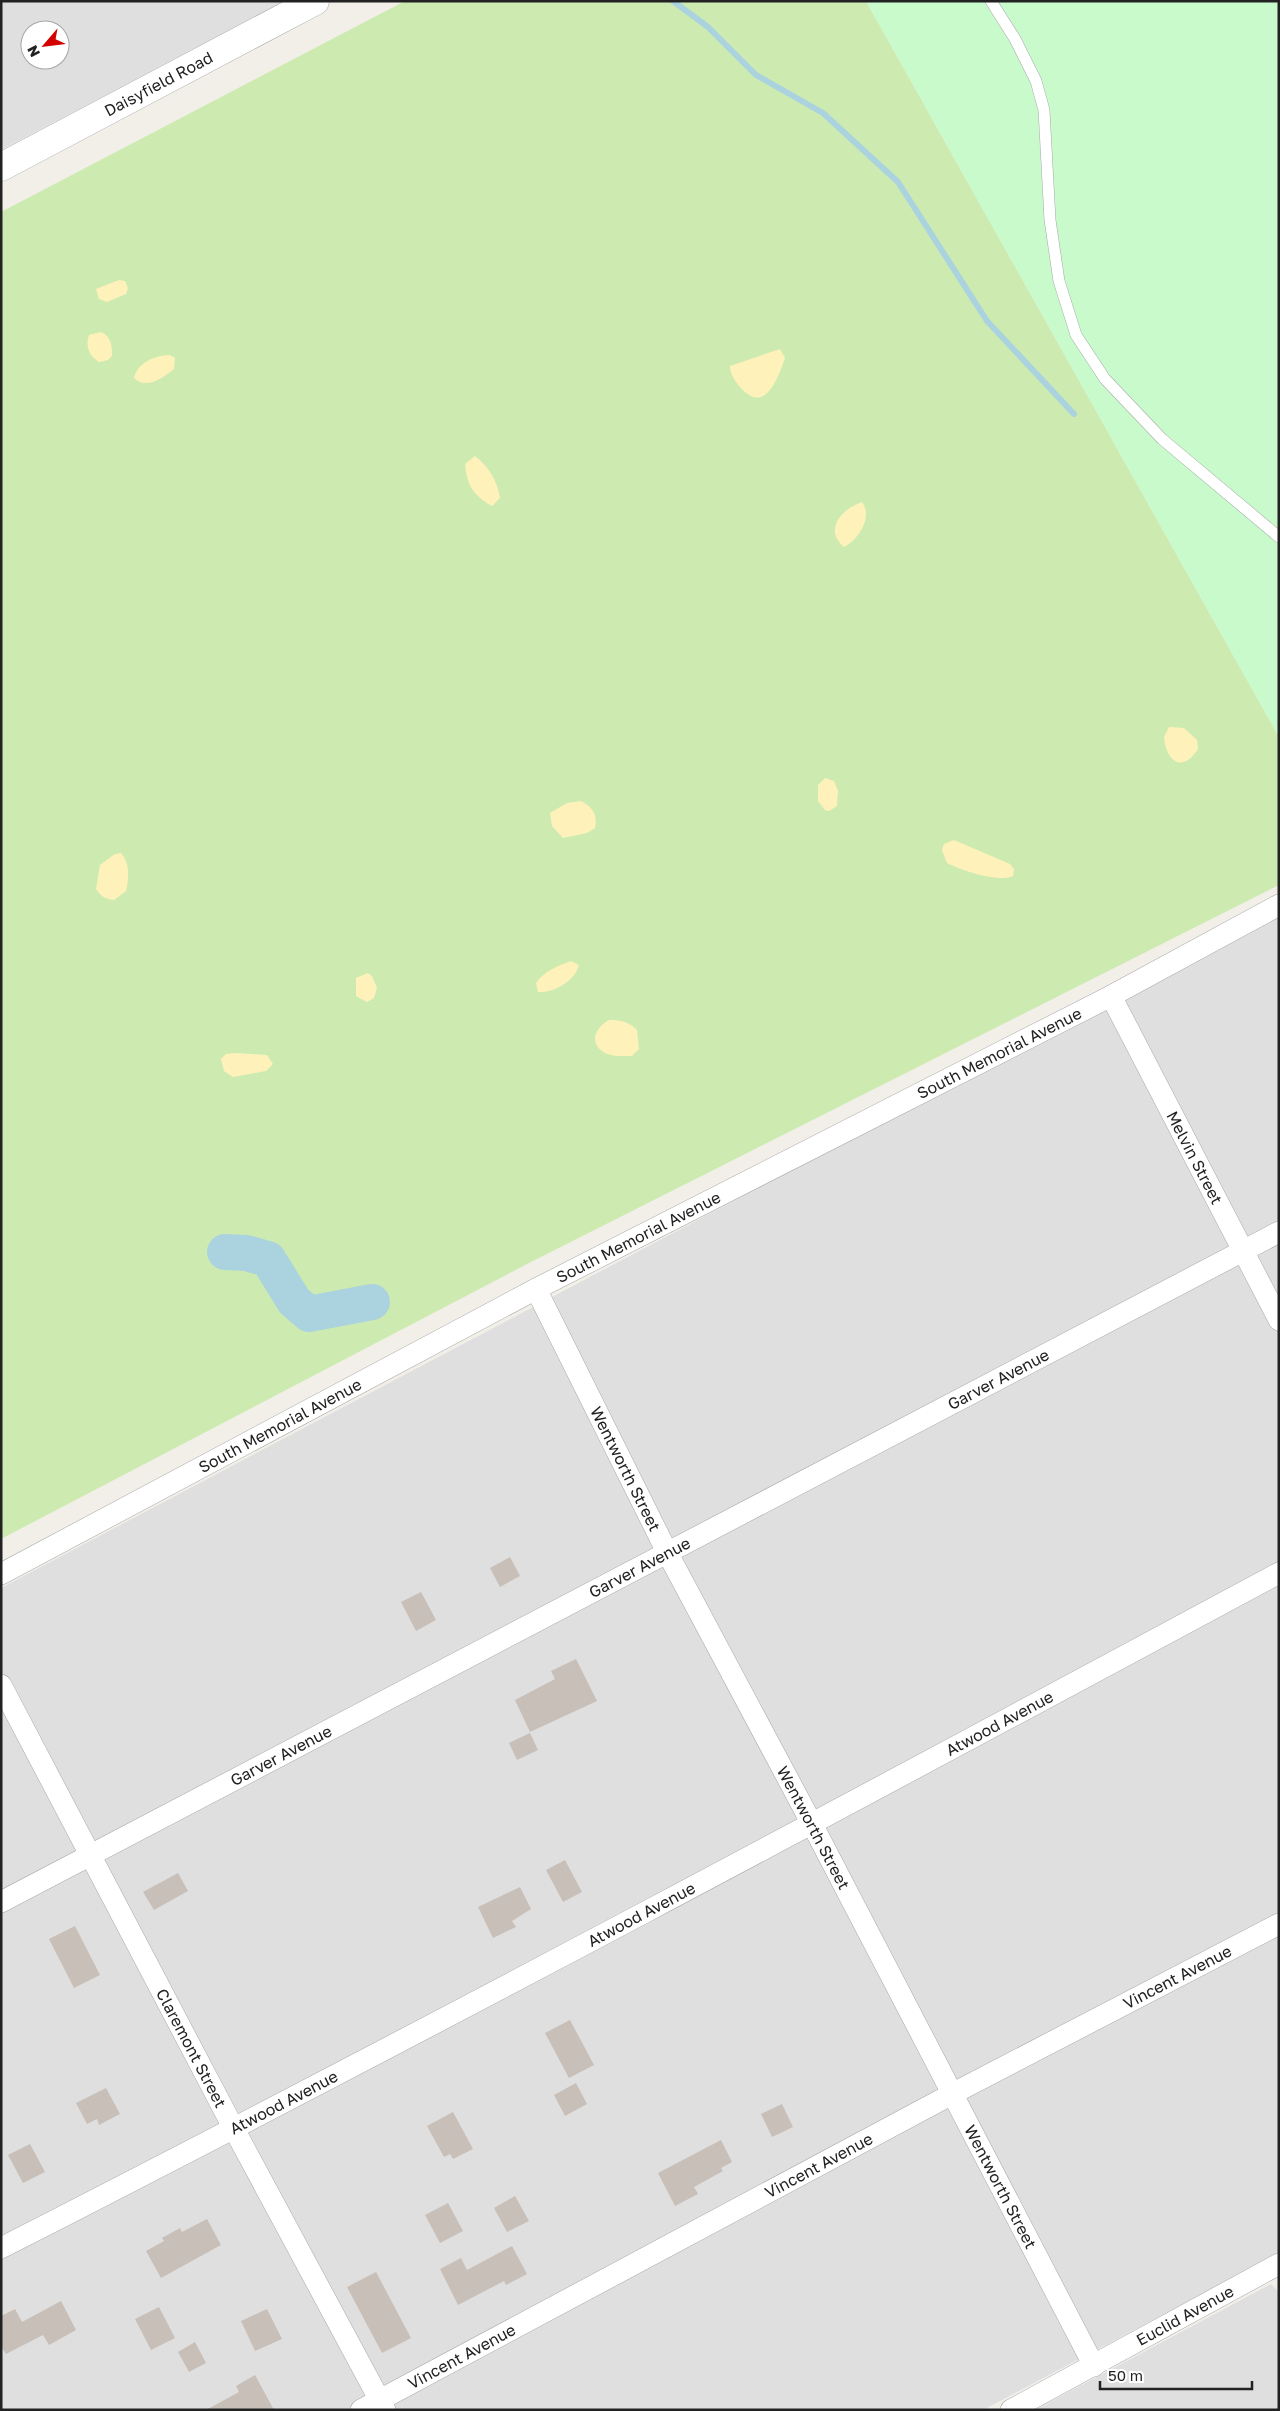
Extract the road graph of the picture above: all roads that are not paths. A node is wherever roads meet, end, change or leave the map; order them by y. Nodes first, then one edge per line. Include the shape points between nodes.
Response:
1 (315, 1) edge
2 (991, 1) edge
3 (1, 167) edge
4 (1279, 536) edge
5 (1279, 905) edge
6 (1111, 996) junction
7 (1279, 1232) edge
8 (1244, 1251) junction
9 (536, 1289) junction
10 (1279, 1320) edge
11 (668, 1554) junction
12 (1279, 1573) edge
13 (1, 1574) edge
14 (1, 1685) edge
15 (812, 1824) junction
16 (91, 1857) junction
17 (1, 1902) edge
18 (1279, 1924) edge
19 (952, 2094) junction
20 (234, 2129) junction
21 (1, 2248) edge
22 (1279, 2264) edge
23 (1094, 2366) junction
24 (383, 2405) edge
25 (361, 2410) edge
26 (1011, 2410) edge

1 - 3 street, Daisyfield Road
2 - 4 lane via 1016,39 1036,81 1044,110 1050,220 1059,281 1076,335 1104,379 1162,439
5 - 6 street, South Memorial Avenue
6 - 8 street, Melvin Street
6 - 9 street, South Memorial Avenue
7 - 8 street, Garver Avenue
8 - 10 street, Melvin Street
8 - 11 street, Garver Avenue
9 - 11 street, Wentworth Street
9 - 13 street, South Memorial Avenue
11 - 15 street, Wentworth Street
11 - 16 street, Garver Avenue
12 - 15 street, Atwood Avenue
14 - 16 street, Claremont Street
15 - 19 street, Wentworth Street
15 - 20 street, Atwood Avenue
16 - 17 street, Garver Avenue
16 - 20 street, Claremont Street
18 - 19 street, Vincent Avenue
19 - 23 street, Wentworth Street
19 - 24 street, Vincent Avenue
20 - 21 street, Atwood Avenue
20 - 24 street, Claremont Street
22 - 23 street, Euclid Avenue
23 - 26 street, Euclid Avenue
24 - 25 street, Vincent Avenue

